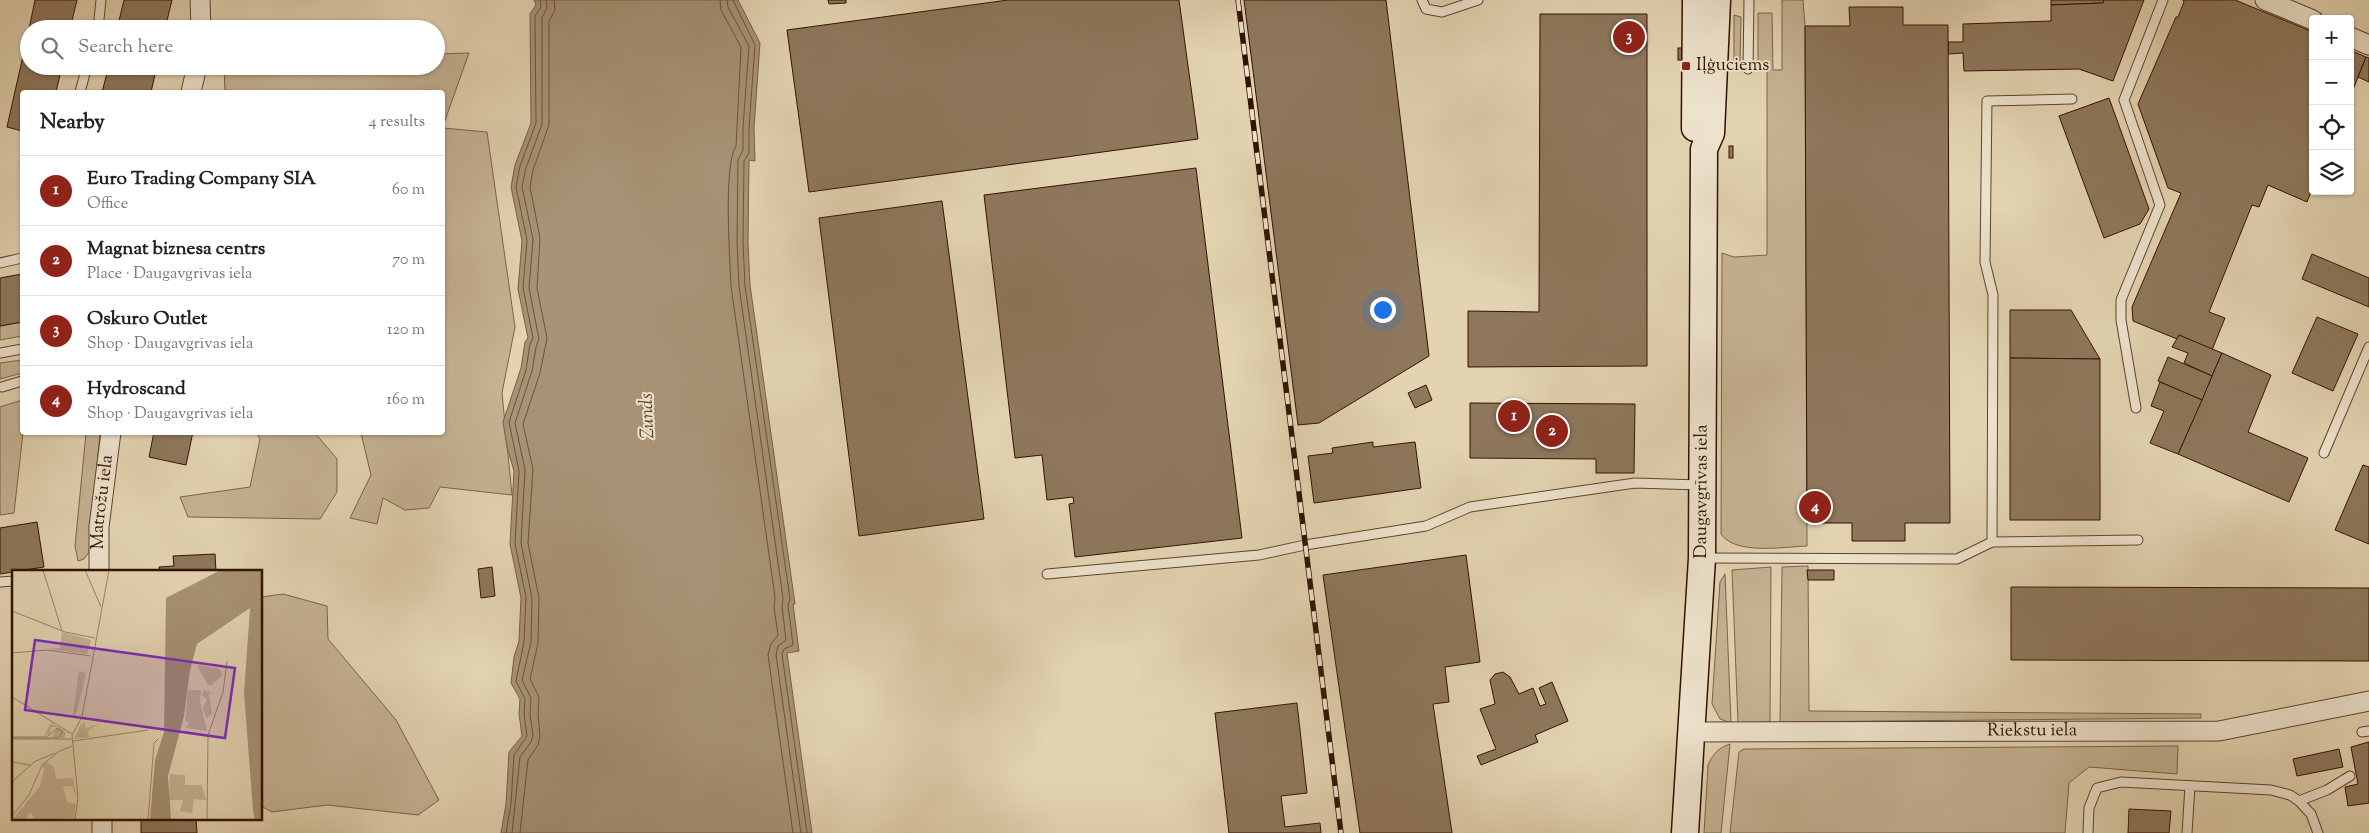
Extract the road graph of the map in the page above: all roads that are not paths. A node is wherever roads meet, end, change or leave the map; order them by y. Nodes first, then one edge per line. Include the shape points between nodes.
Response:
1 (102, 0) edge
2 (200, 0) edge
3 (1422, 0) edge
4 (1478, 0) edge
5 (1696, 0) edge
6 (1717, 0) edge
7 (1749, 0) edge
8 (2163, 0) edge
9 (2265, 0) edge
10 (2309, 18) edge
11 (99, 20) edge
12 (201, 20) edge
13 (2354, 39) edge
14 (2369, 46) edge
15 (1748, 69) dead end
16 (85, 75) edge
17 (195, 75) edge
18 (81, 90) edge
19 (191, 90) edge
20 (2072, 99) dead end
21 (1704, 149) junction
22 (20, 258) edge
23 (0, 263) edge
24 (2369, 347) edge
25 (20, 349) edge
26 (0, 353) edge
27 (20, 382) edge
28 (2, 387) dead end
29 (2136, 408) dead end
30 (111, 435) edge
31 (2324, 453) dead end
32 (1704, 485) junction
33 (2138, 540) dead end
34 (1992, 542) junction
35 (1702, 558) junction
36 (99, 570) edge
37 (1047, 574) dead end
38 (2369, 701) edge
39 (1692, 732) junction
40 (2350, 776) dead end
41 (2190, 786) junction
42 (2299, 801) junction
43 (102, 820) edge
44 (102, 833) edge
45 (1685, 833) edge
46 (2088, 833) edge
47 (2187, 833) edge
48 (2318, 833) edge

1 - 11 lane
2 - 12 street
3 - 4 lane via 1426,9 1442,12
5 - 21 main road, Daugavgrīvas iela via 1695,133
6 - 21 main road, Daugavgrīvas iela via 1711,133
7 - 15 lane
8 - 29 lane via 2124,100 2160,205 2121,300
9 - 10 street
13 - 14 street
16 - 18 lane
17 - 19 street
20 - 34 lane via 1987,101 1985,262 1993,295
21 - 32 main road, Daugavgrīvas iela
22 - 23 lane
24 - 31 lane
25 - 26 lane
27 - 28 lane
30 - 36 street, Matrožu iela via 99,527
32 - 35 main road, Daugavgrīvas iela
32 - 37 lane via 1635,484 1470,507 1426,526 1259,555
33 - 34 lane
34 - 35 lane via 1957,559
35 - 39 main road, Daugavgrīvas iela
38 - 39 street, Riekstu iela via 2219,731
39 - 45 main road, Daugavgrīvas iela
40 - 42 lane
41 - 42 lane via 2271,790
41 - 46 lane via 2120,782 2097,788 2089,808
41 - 47 lane
42 - 48 lane via 2311,814
43 - 44 street

